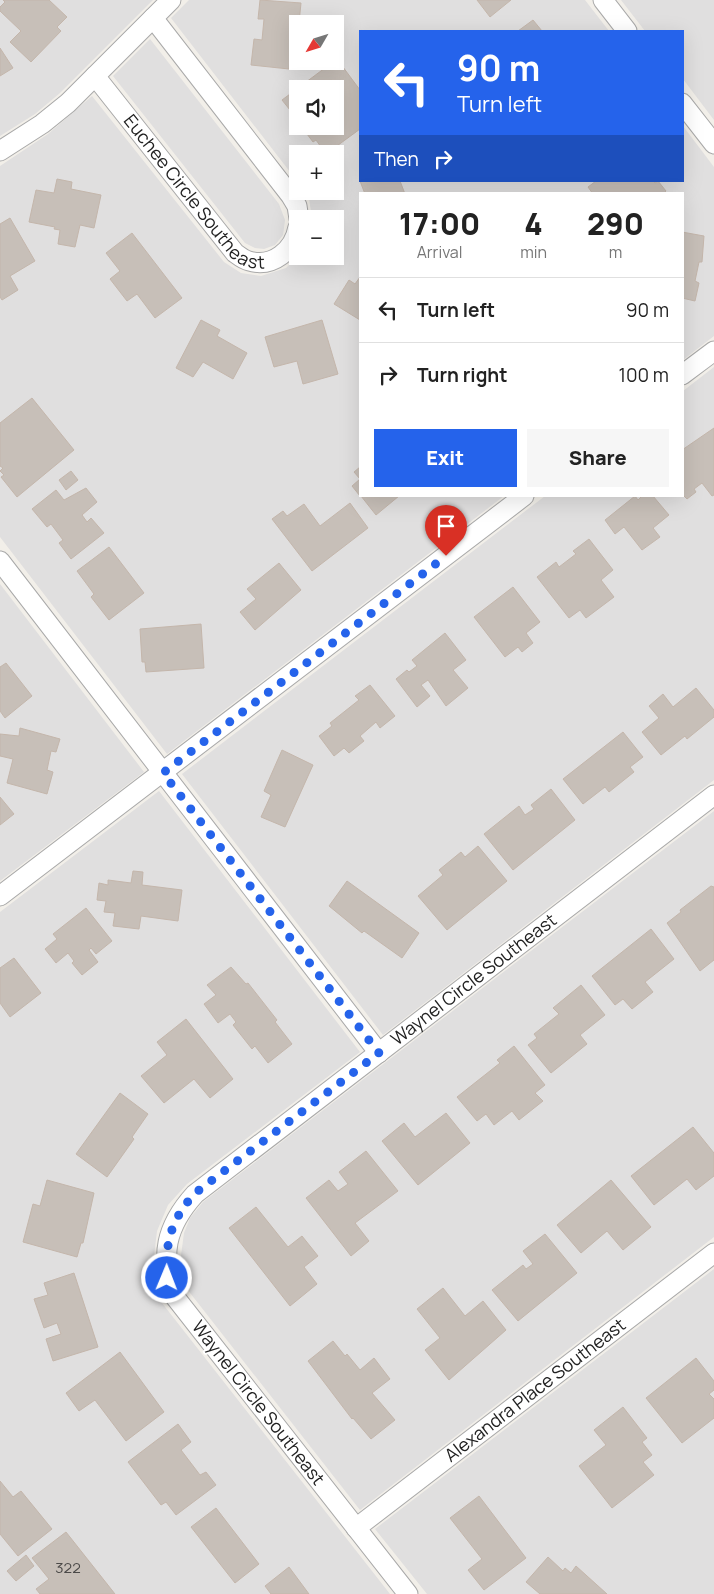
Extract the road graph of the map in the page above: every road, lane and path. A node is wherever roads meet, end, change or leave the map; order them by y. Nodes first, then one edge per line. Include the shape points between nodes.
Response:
1 (171, 0) edge
2 (603, 0) edge
3 (153, 18) junction
4 (626, 30) edge
5 (94, 76) junction
6 (684, 106) edge
7 (714, 144) edge
8 (0, 151) edge
9 (298, 210) edge
10 (289, 248) edge
11 (714, 351) edge
12 (684, 374) edge
13 (523, 497) edge
14 (0, 561) edge
15 (163, 773) junction
16 (714, 795) edge
17 (0, 896) edge
18 (379, 1053) junction
19 (714, 1253) edge
20 (356, 1528) junction
21 (408, 1594) edge

1 - 3 street
2 - 4 street
3 - 5 street
3 - 9 street via 291,196
5 - 8 street via 42,124
5 - 10 street, Euchee Circle Southeast via 235,253 249,261 264,263 282,256
6 - 7 street
11 - 12 street
13 - 15 street
14 - 15 street
15 - 17 street
15 - 18 street
16 - 18 street, Waynel Circle Southeast
18 - 20 street, Waynel Circle Southeast via 194,1194 178,1213 171,1231 166,1264 167,1278 175,1297
19 - 20 street, Alexandra Place Southeast
20 - 21 street, Waynel Circle Southeast

